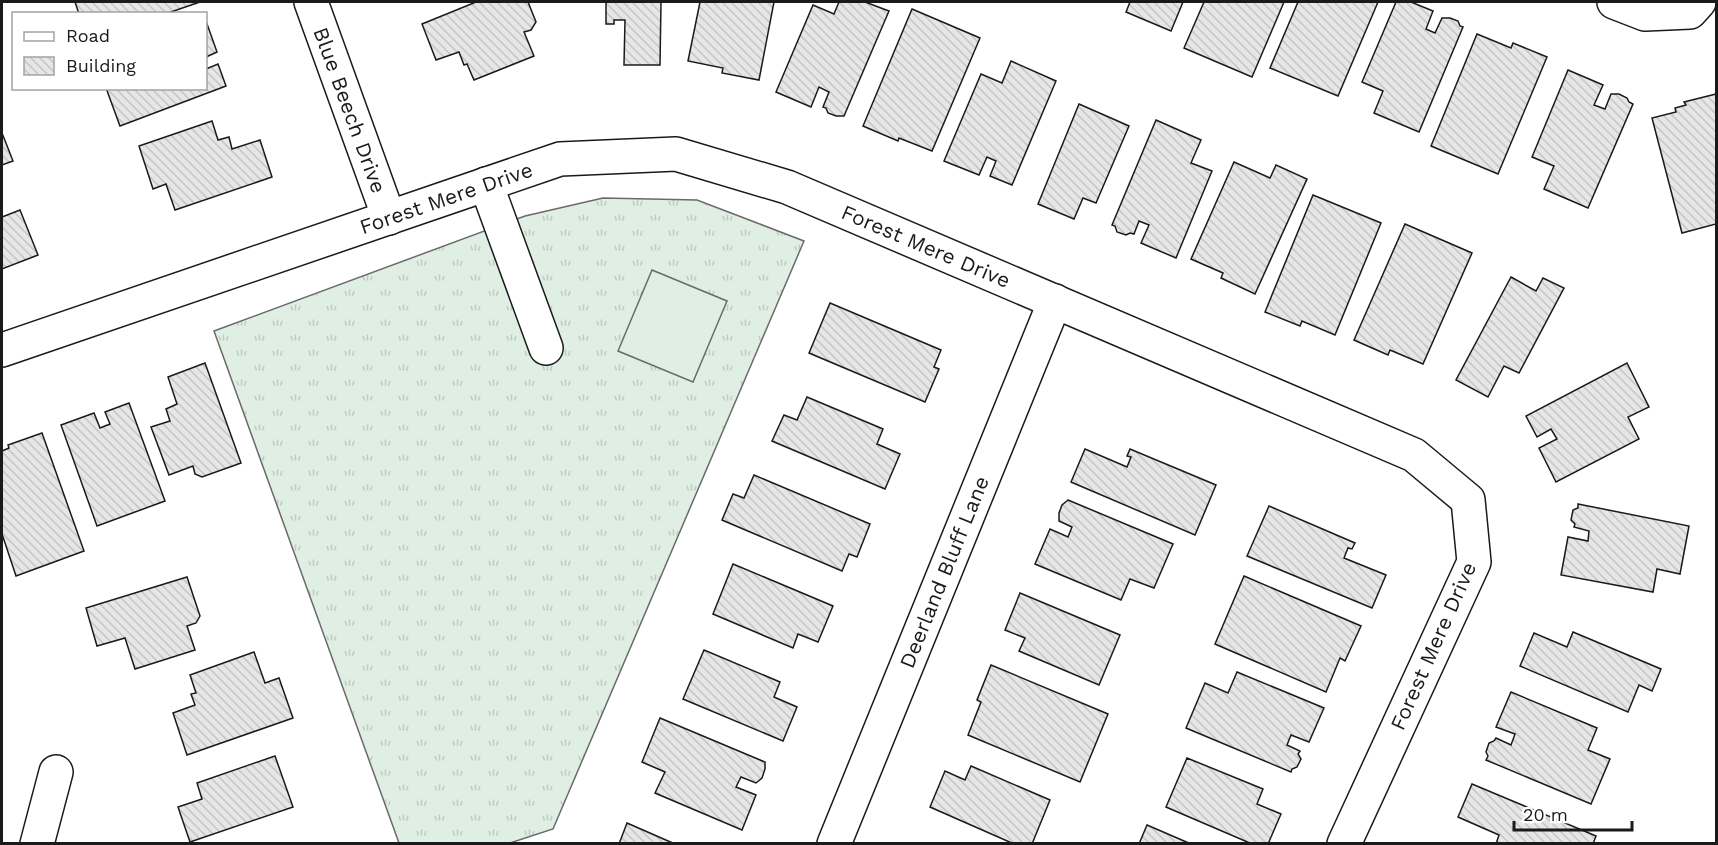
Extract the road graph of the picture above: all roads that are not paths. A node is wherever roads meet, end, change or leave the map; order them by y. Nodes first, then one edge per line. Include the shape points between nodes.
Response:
1 (311, 2) edge
2 (1614, 2) edge
3 (1699, 2) edge
4 (486, 184) junction
5 (389, 218) junction
6 (1055, 301) junction
7 (546, 348) dead end
8 (2, 350) edge
9 (56, 772) dead end
10 (38, 843) edge
11 (834, 843) edge
12 (1344, 843) edge

1 - 5 street, Blue Beech Drive
2 - 3 street via 1645,14 1690,12
4 - 5 street, Forest Mere Drive
4 - 6 street, Forest Mere Drive via 560,159 676,154 787,187
4 - 7 street
5 - 8 street, Forest Mere Drive
6 - 11 street, Deerland Bluff Lane
6 - 12 street, Forest Mere Drive via 1414,455 1468,500 1474,562
9 - 10 street

